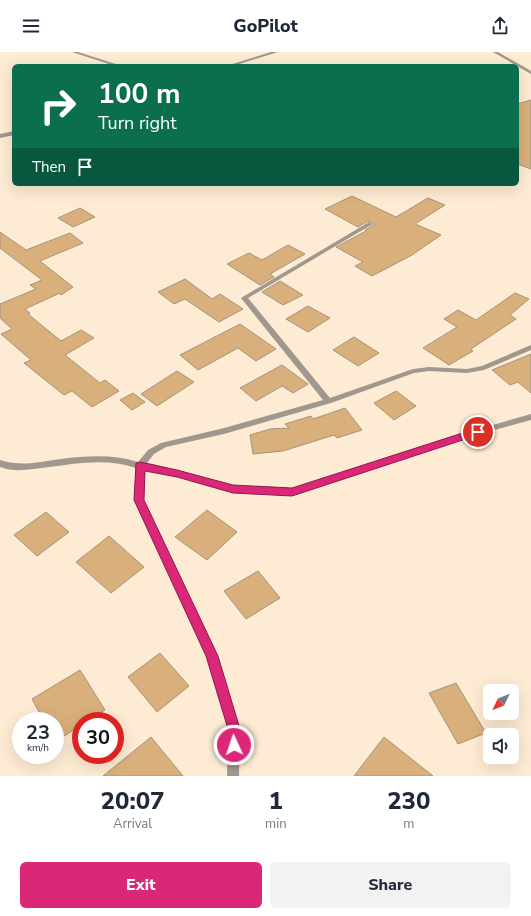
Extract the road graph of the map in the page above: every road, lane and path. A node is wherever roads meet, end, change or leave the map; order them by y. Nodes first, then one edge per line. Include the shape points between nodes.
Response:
1 (74, 52) edge
2 (276, 52) edge
3 (495, 52) edge
4 (113, 64) edge
5 (235, 64) edge
6 (515, 64) edge
7 (519, 66) edge
8 (531, 73) edge
9 (12, 133) edge
10 (0, 136) edge
11 (369, 224) dead end
12 (531, 347) edge
13 (328, 401) junction
14 (531, 417) edge
15 (0, 463) edge
16 (140, 466) junction
17 (233, 776) edge

1 - 4 street
2 - 5 street
3 - 6 street
7 - 8 street
9 - 10 street
11 - 13 street via 244,298
12 - 13 street via 484,368 467,371 412,371
13 - 16 street via 224,431 164,445 151,452
14 - 16 street via 292,492 233,489
15 - 16 street via 7,467 25,467 110,458 127,460
16 - 17 street via 139,500 212,656 234,729

